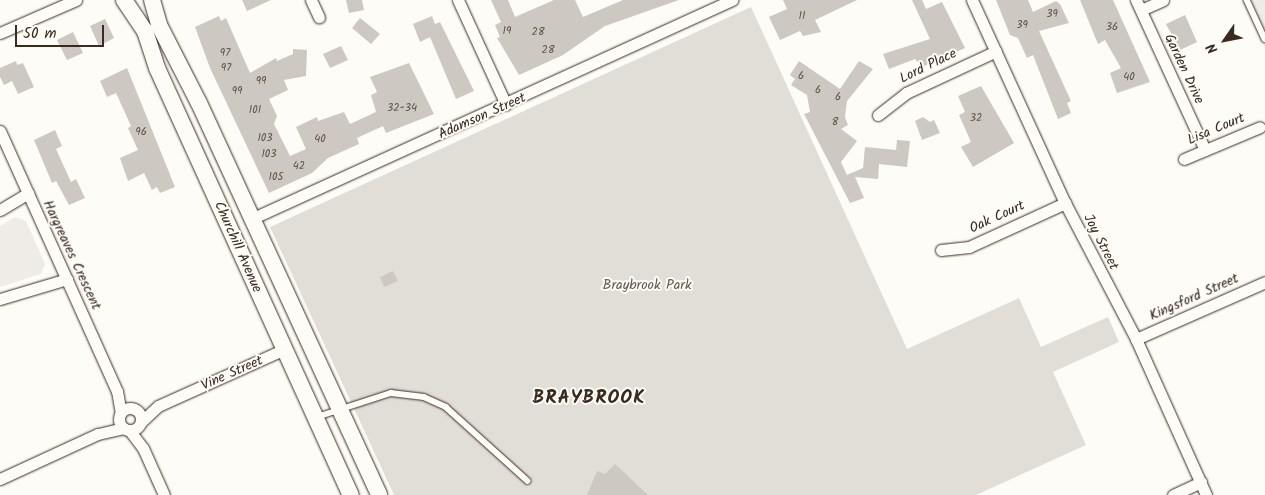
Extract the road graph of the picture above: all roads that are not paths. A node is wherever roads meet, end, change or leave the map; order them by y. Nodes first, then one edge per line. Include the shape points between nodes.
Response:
1 (124, 0) edge
2 (152, 0) edge
3 (311, 0) edge
4 (458, 0) edge
5 (732, 0) edge
6 (972, 0) edge
7 (1163, 0) edge
8 (1248, 0) edge
9 (73, 1) edge
10 (1138, 5) edge
11 (319, 17) dead end
12 (0, 33) edge
13 (1265, 39) edge
14 (996, 51) junction
15 (506, 105) junction
16 (878, 114) dead end
17 (1260, 127) dead end
18 (0, 131) edge
19 (1205, 150) junction
20 (1184, 159) dead end
21 (28, 194) junction
22 (1065, 203) junction
23 (0, 210) edge
24 (251, 219) junction
25 (230, 229) junction
26 (941, 250) dead end
27 (67, 279) junction
28 (1265, 282) edge
29 (0, 300) edge
30 (1136, 339) junction
31 (306, 340) junction
32 (285, 349) junction
33 (117, 391) junction
34 (158, 406) junction
35 (134, 409) junction
36 (339, 411) junction
37 (315, 417) junction
38 (129, 423) junction
39 (0, 479) edge
40 (528, 482) dead end
41 (1201, 482) junction
42 (164, 495) edge
43 (351, 495) edge
44 (379, 495) edge
45 (1173, 495) edge
46 (1206, 495) edge

1 - 25 main road, Churchill Avenue via 145,31 157,68
2 - 24 main road, Churchill Avenue via 159,25
3 - 11 street
4 - 15 street
5 - 15 street, Adamson Street
6 - 14 street, Joy Street
7 - 10 street
8 - 13 lane
9 - 12 street
10 - 19 street, Garden Drive
14 - 16 street, Lord Place via 906,93
14 - 22 street, Joy Street
15 - 24 street, Adamson Street
17 - 19 street, Lisa Court
18 - 21 street, Hargreaves Crescent
19 - 20 street, Lisa Court
21 - 23 street
21 - 27 street, Hargreaves Crescent
22 - 26 street, Oak Court via 969,247
22 - 30 street, Joy Street
24 - 25 main road, Adamson Street
24 - 31 main road, Churchill Avenue
25 - 32 main road, Churchill Avenue
27 - 29 street
27 - 33 street, Hargreaves Crescent
28 - 30 street, Kingsford Street
30 - 41 street, Joy Street
31 - 32 main road, Vine Street
31 - 36 main road, Churchill Avenue
32 - 34 street, Vine Street
32 - 37 main road, Churchill Avenue
33 - 35 street, Hargreaves Crescent
33 - 38 street, Hargreaves Crescent
34 - 35 street, Vine Street
34 - 38 street, Vine Street
35 - 38 street, Vine Street
35 - 38 street
36 - 37 lane
36 - 40 lane via 390,394 424,397 446,406
36 - 44 main road, Churchill Avenue
37 - 43 main road, Churchill Avenue
38 - 39 street, Vine Street
38 - 42 street, Hargreaves Crescent
41 - 45 street
41 - 46 street, Joy Street

